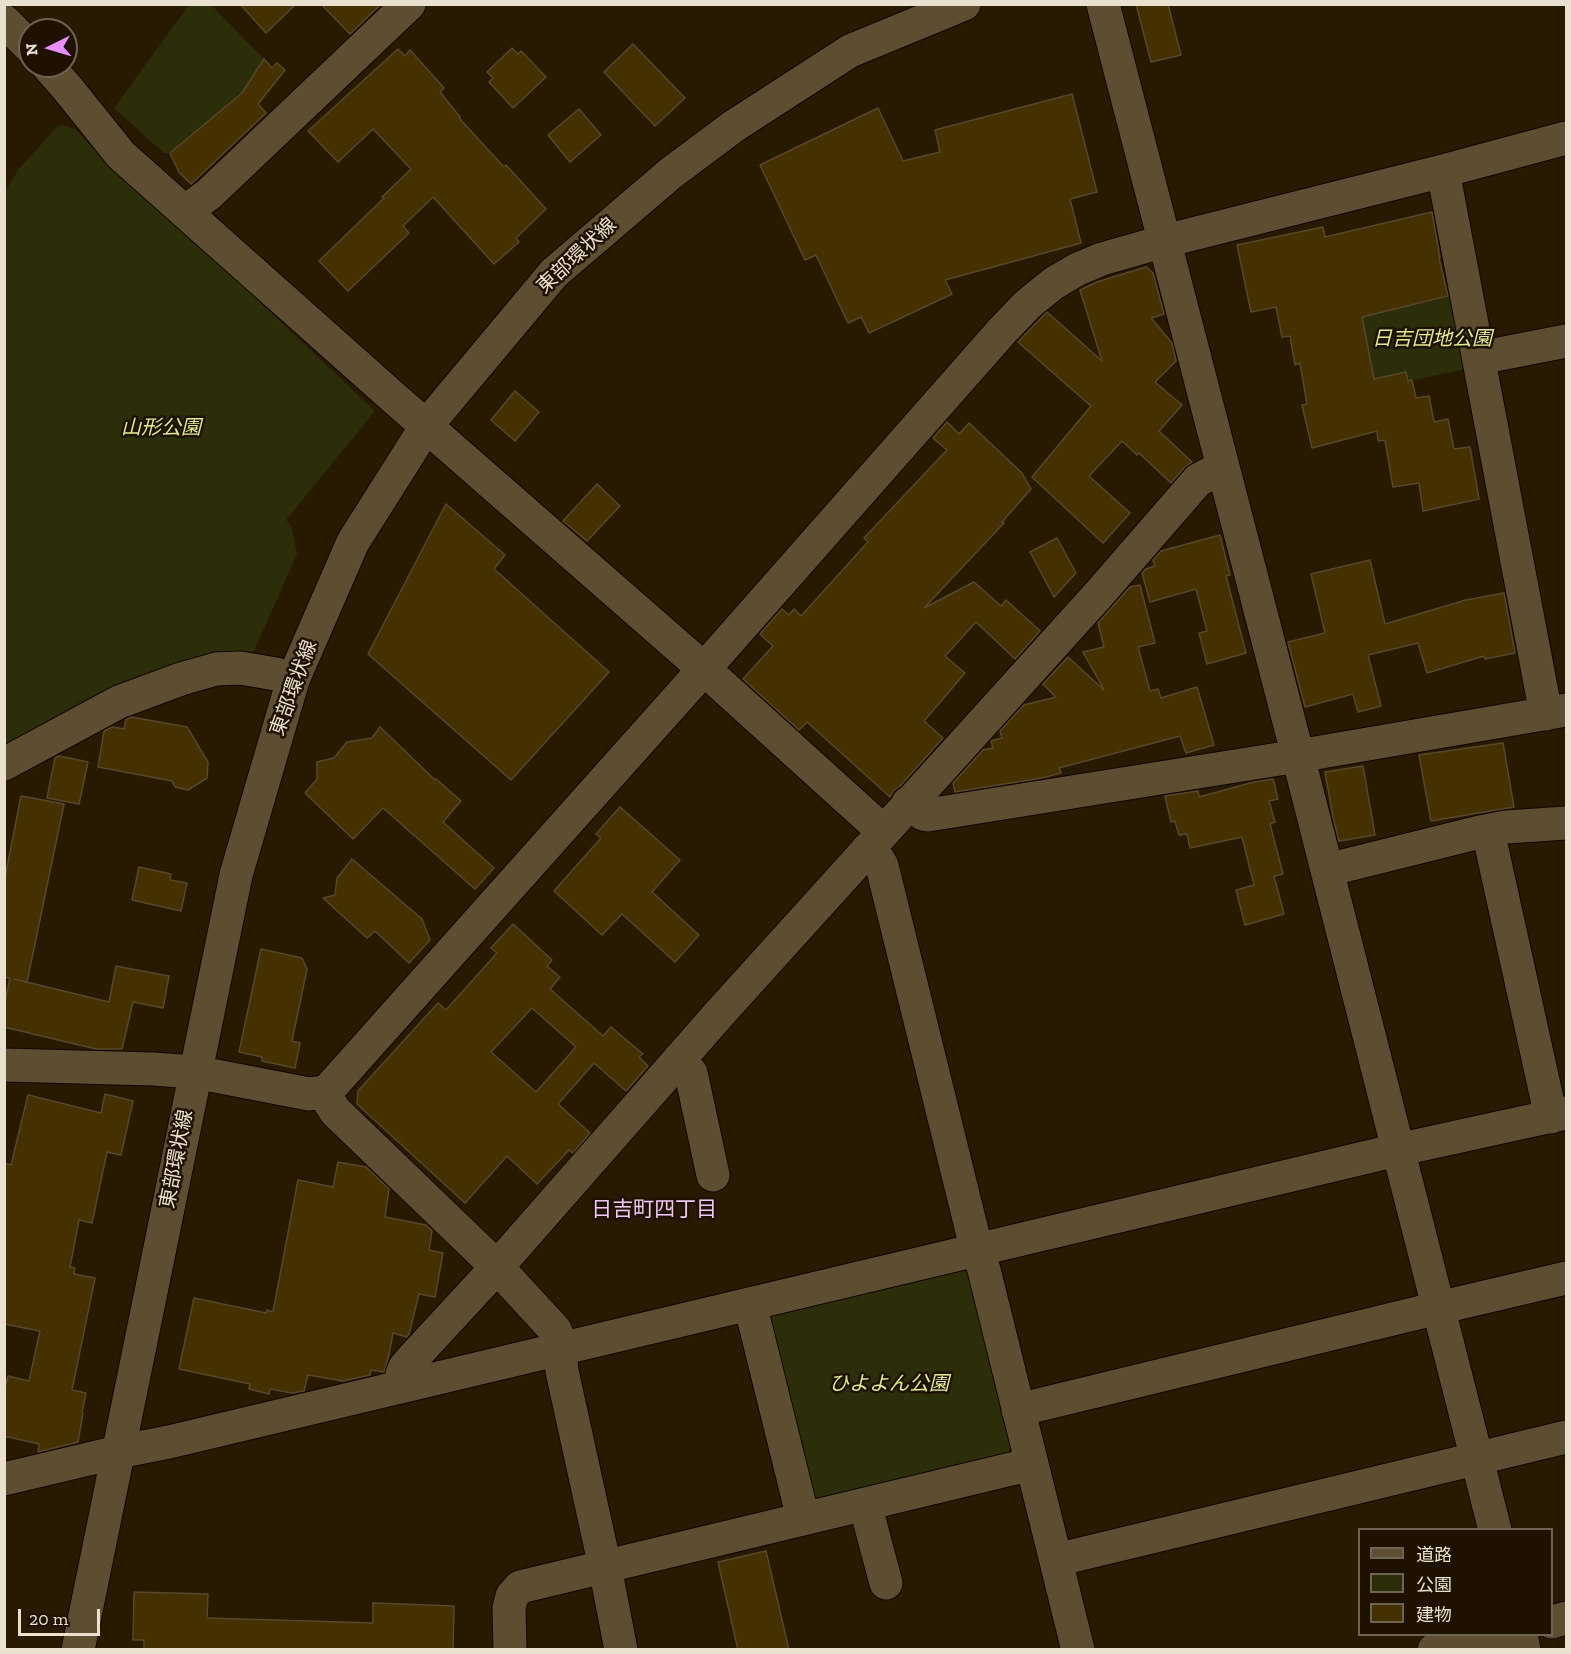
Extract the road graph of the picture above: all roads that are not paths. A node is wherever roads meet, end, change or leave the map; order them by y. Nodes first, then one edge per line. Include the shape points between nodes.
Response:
1 (409, 4) edge
2 (964, 4) edge
3 (1103, 4) edge
4 (4, 21) edge
5 (18, 35) edge
6 (58, 78) edge
7 (1566, 138) edge
8 (1443, 171) junction
9 (185, 212) junction
10 (1165, 241) junction
11 (1566, 341) edge
12 (1479, 358) junction
13 (427, 425) junction
14 (1223, 467) junction
15 (704, 669) junction
16 (293, 680) junction
17 (1556, 712) edge
18 (1298, 756) junction
19 (4, 764) edge
20 (908, 803) junction
21 (1566, 823) edge
22 (1488, 831) junction
23 (876, 840) junction
24 (1327, 870) junction
25 (679, 1059) junction
26 (4, 1065) edge
27 (195, 1072) junction
28 (323, 1092) junction
29 (1559, 1115) edge
30 (1397, 1150) junction
31 (713, 1175) dead end
32 (979, 1251) junction
33 (497, 1267) junction
34 (1566, 1278) edge
35 (750, 1304) junction
36 (1438, 1308) junction
37 (560, 1349) junction
38 (402, 1386) junction
39 (1018, 1410) junction
40 (1566, 1437) edge
41 (118, 1452) junction
42 (1476, 1458) junction
43 (1032, 1464) junction
44 (4, 1479) edge
45 (864, 1503) junction
46 (803, 1518) junction
47 (1494, 1528) edge
48 (1056, 1560) junction
49 (605, 1566) junction
50 (886, 1583) dead end
51 (1494, 1636) edge
52 (78, 1650) edge
53 (510, 1650) edge
54 (621, 1650) edge
55 (1078, 1650) edge
56 (1434, 1650) edge

1 - 9 street via 209,194
2 - 13 street, 東部環状線 via 850,51 734,126 671,173 554,273
3 - 10 street
4 - 5 street
6 - 9 street via 121,155
7 - 8 street
8 - 10 street
8 - 12 street
9 - 13 street
10 - 14 street
10 - 15 street via 1078,269 1028,304
11 - 12 street
12 - 17 street
13 - 15 street
13 - 16 street, 東部環状線 via 353,542
14 - 18 street
14 - 20 street via 1198,480
15 - 23 street via 873,822
15 - 28 street
16 - 19 street via 240,668 216,669 181,679 119,702
16 - 27 street, 東部環状線 via 236,875
17 - 18 street
18 - 20 street via 928,815
18 - 24 street
20 - 23 street
21 - 22 street
22 - 24 street
22 - 29 street
23 - 25 street
23 - 32 street
24 - 30 street
25 - 31 street via 691,1073
25 - 33 street
26 - 27 street
27 - 28 street via 309,1094
27 - 41 street, 東部環状線
28 - 33 street via 335,1111
29 - 30 street
30 - 32 street
30 - 36 street
32 - 35 street
32 - 39 street
33 - 37 street via 555,1330
33 - 38 street via 405,1367
34 - 36 street
35 - 37 street
35 - 46 street
36 - 39 street
36 - 42 street
37 - 38 street
37 - 49 street
38 - 41 street
39 - 43 street
40 - 42 street
41 - 44 street
41 - 52 street, 東部環状線
42 - 47 street
42 - 48 street
43 - 45 street
43 - 48 street
45 - 46 street
45 - 50 street
46 - 49 street
48 - 55 street
49 - 53 street via 520,1587 509,1608
49 - 54 street
51 - 56 street

